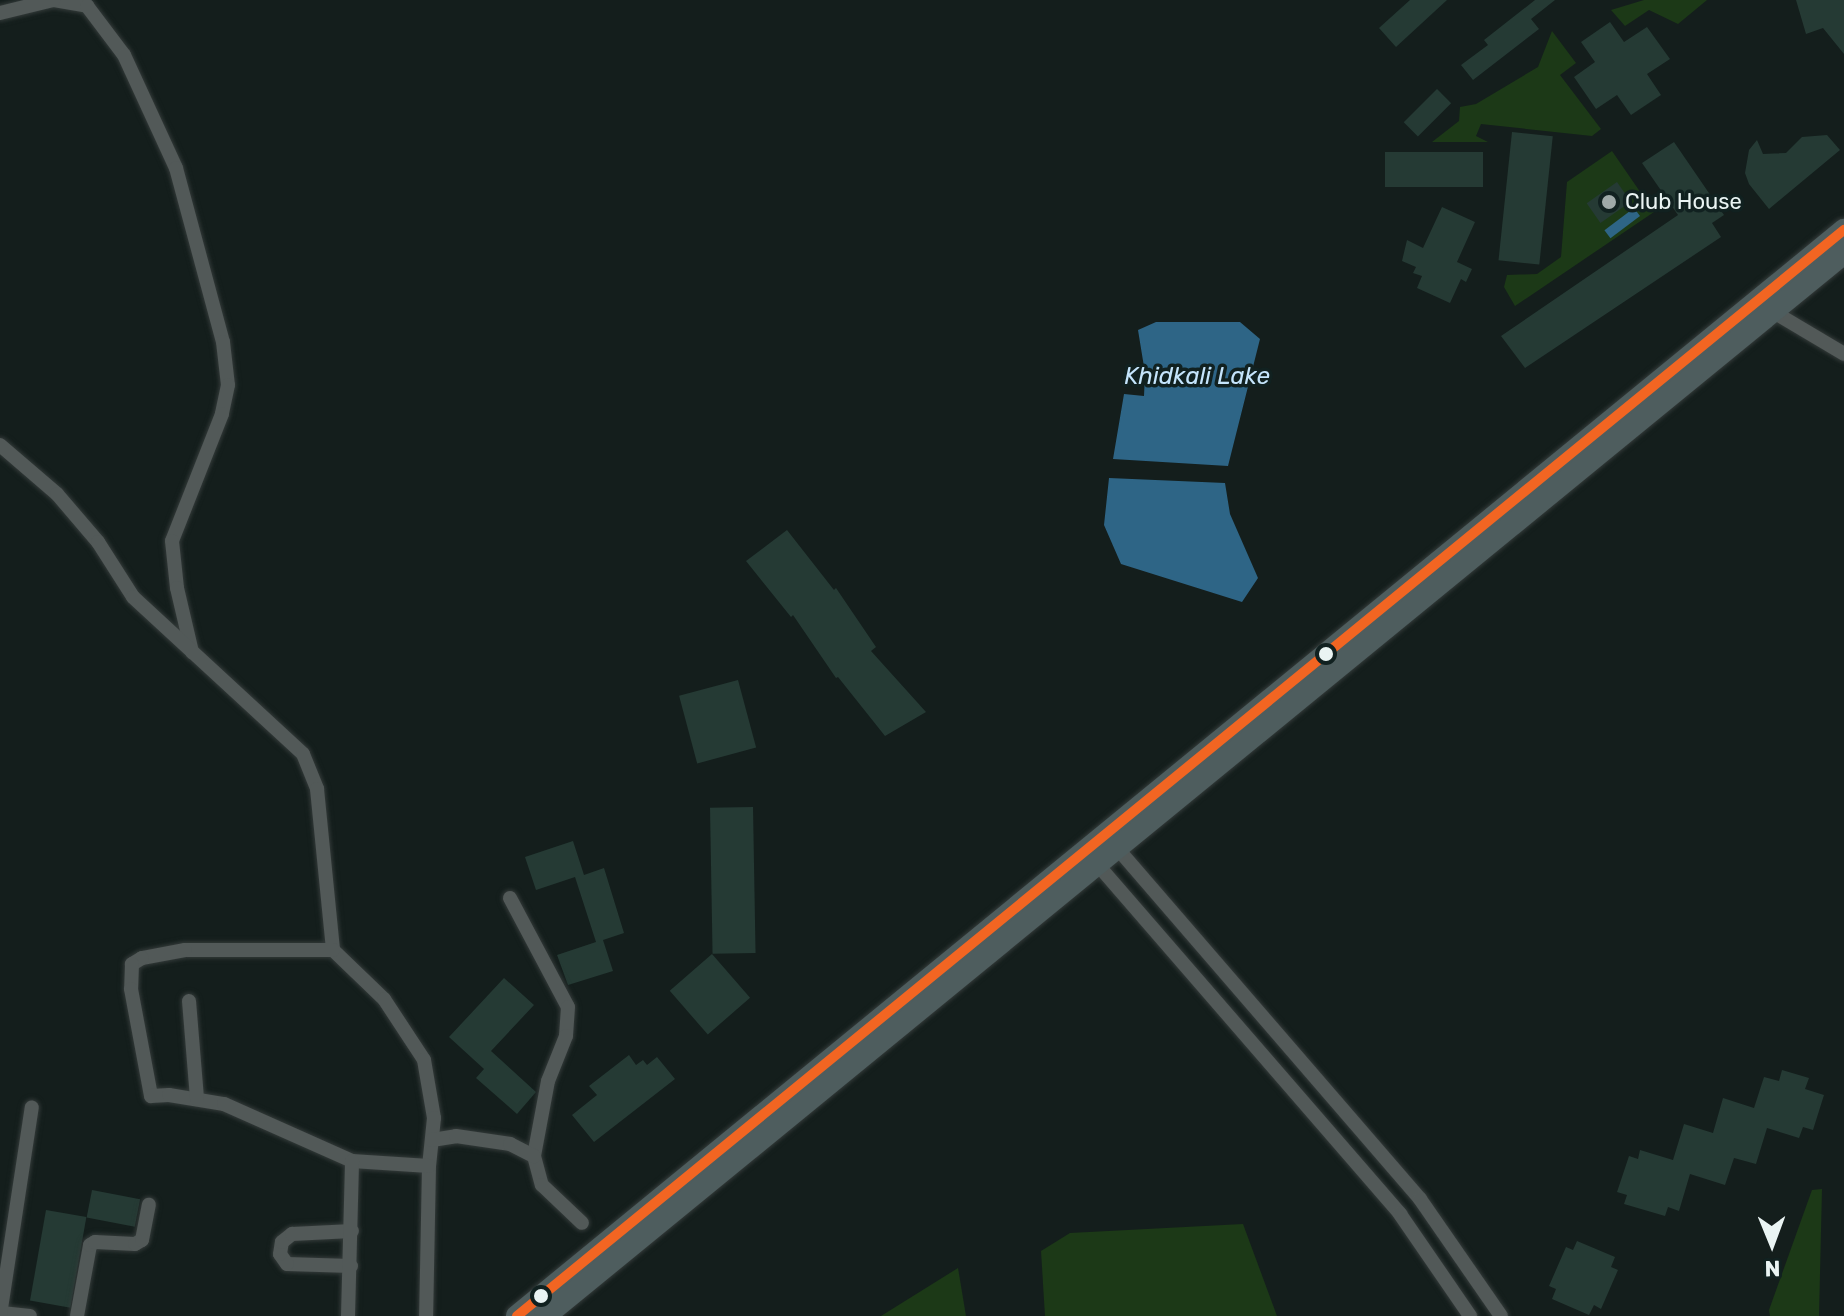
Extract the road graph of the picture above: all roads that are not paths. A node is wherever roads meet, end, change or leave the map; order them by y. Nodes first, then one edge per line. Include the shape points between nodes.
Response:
1 (54, 0) edge
2 (0, 13) edge
3 (1844, 230) edge
4 (1844, 253) edge
5 (1772, 311) junction
6 (1844, 354) edge
7 (0, 445) edge
8 (192, 652) junction
9 (1118, 849) junction
10 (1098, 865) junction
11 (510, 898) dead end
12 (333, 950) junction
13 (189, 1001) dead end
14 (197, 1099) junction
15 (32, 1107) dead end
16 (432, 1140) junction
17 (534, 1156) junction
18 (352, 1161) junction
19 (429, 1166) junction
20 (1420, 1199) junction
21 (149, 1205) dead end
22 (1400, 1214) junction
23 (582, 1223) dead end
24 (352, 1231) junction
25 (5, 1256) edge
26 (351, 1266) junction
27 (1, 1314) edge
28 (30, 1316) edge
29 (77, 1316) edge
30 (348, 1316) edge
31 (426, 1316) edge
32 (517, 1316) edge
33 (545, 1316) edge
34 (1470, 1316) edge
35 (1501, 1316) edge

1 - 2 street
1 - 8 street via 87,6 124,55 176,168 223,342 228,385 222,414 172,541
3 - 32 main road
4 - 5 main road
5 - 6 street
5 - 9 main road
7 - 8 street via 57,494 98,542 133,597
8 - 12 street via 303,754 317,789
9 - 10 main road
9 - 20 street
10 - 22 street
10 - 33 main road
11 - 17 street via 568,1007 566,1036 548,1081
12 - 14 street via 185,950 132,964 131,989 151,1096
12 - 16 street via 384,999 424,1060 434,1118
13 - 14 street
14 - 18 street via 224,1104
15 - 25 street
16 - 17 street via 456,1136 510,1144
16 - 19 street
17 - 23 street via 542,1185
18 - 19 street
18 - 24 street
19 - 31 street
20 - 22 street
20 - 35 street
21 - 29 street via 142,1240 90,1245
22 - 34 street
24 - 26 street
24 - 26 street via 292,1234 282,1242 280,1254 287,1264
25 - 27 street
26 - 30 street
27 - 28 street

